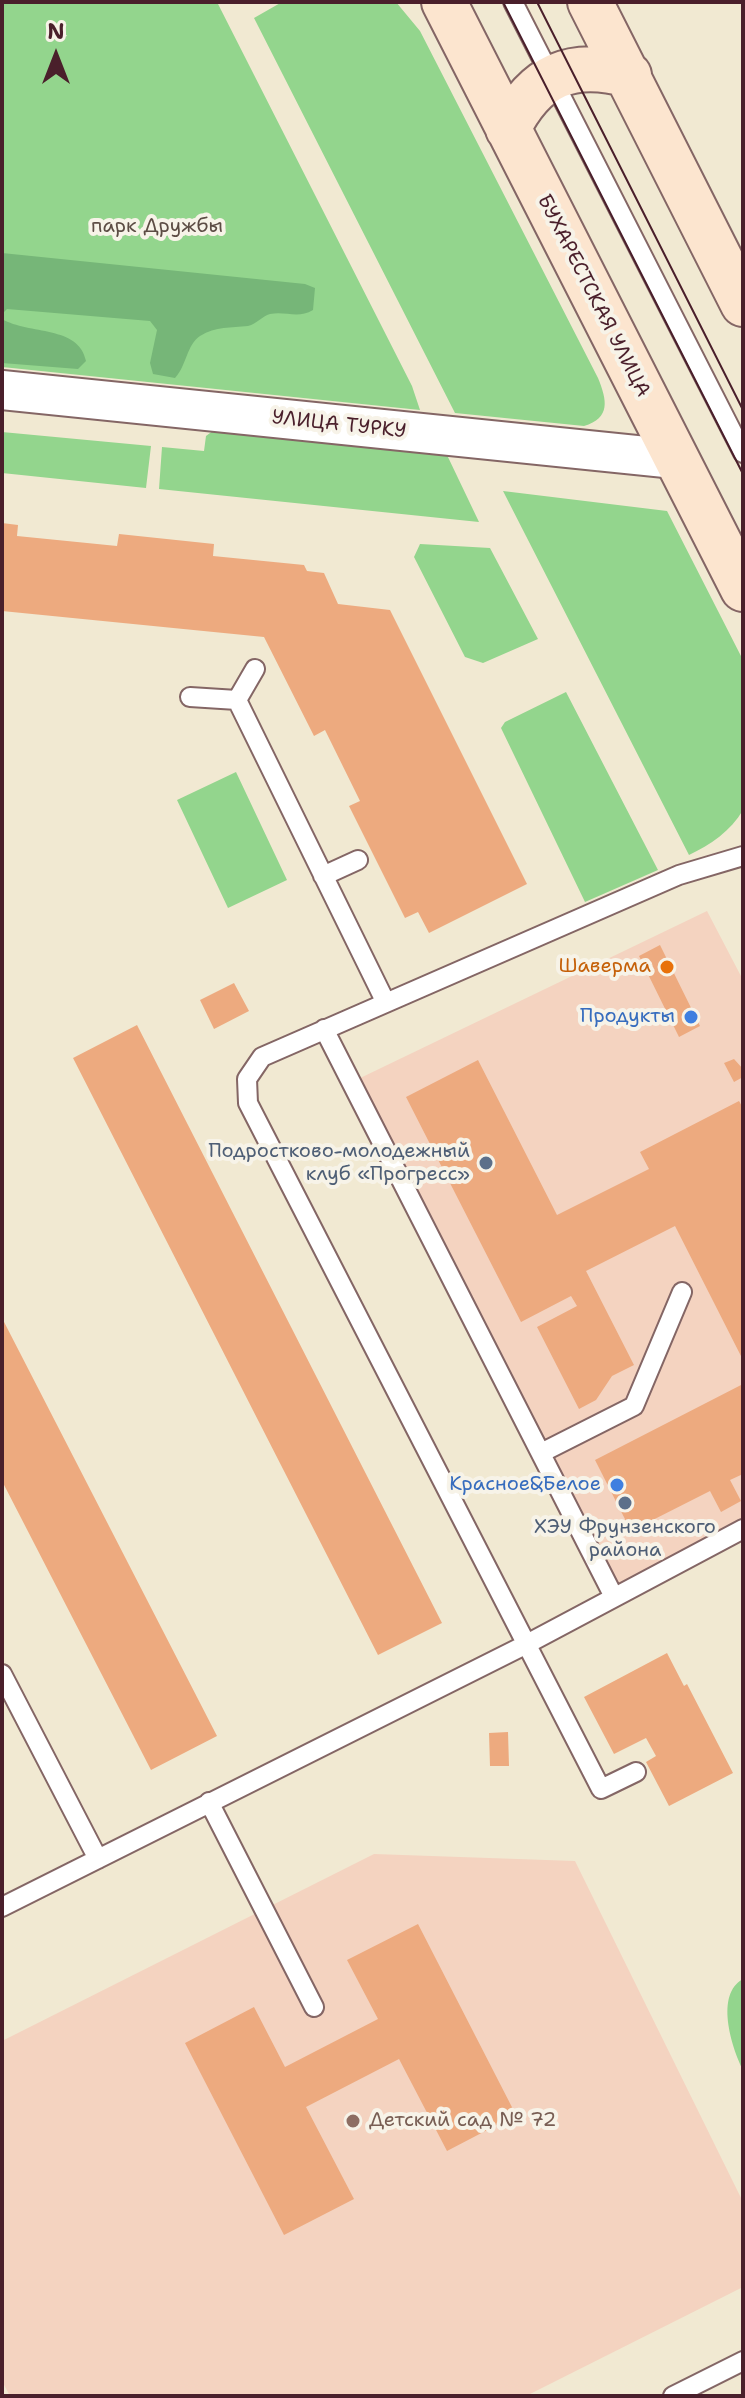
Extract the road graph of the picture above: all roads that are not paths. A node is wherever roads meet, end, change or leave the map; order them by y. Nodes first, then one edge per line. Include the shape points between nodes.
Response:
1 (444, 2) edge
2 (513, 2) edge
3 (590, 2) edge
4 (629, 75) junction
5 (552, 78) junction
6 (508, 129) junction
7 (743, 304) edge
8 (2, 390) edge
9 (743, 453) edge
10 (675, 459) junction
11 (743, 589) edge
12 (255, 669) dead end
13 (190, 697) dead end
14 (237, 700) junction
15 (743, 856) edge
16 (358, 860) dead end
17 (323, 876) junction
18 (386, 1003) junction
19 (324, 1029) junction
20 (682, 1292) dead end
21 (541, 1453) junction
22 (743, 1529) edge
23 (613, 1595) junction
24 (525, 1645) junction
25 (2, 1674) edge
26 (636, 1772) dead end
27 (209, 1802) junction
28 (98, 1859) junction
29 (2, 1907) edge
30 (314, 2007) dead end
31 (743, 2361) edge
32 (673, 2396) edge

1 - 6 main road, БУХАРЕСТСКАЯ УЛИЦА
2 - 5 lane
3 - 4 main road
4 - 5 main road via 602,67 573,69
4 - 7 main road
5 - 6 main road via 522,102
5 - 9 lane
6 - 10 main road, БУХАРЕСТСКАЯ УЛИЦА
8 - 10 street, УЛИЦА ТУРКУ
10 - 11 main road, БУХАРЕСТСКАЯ УЛИЦА
12 - 14 lane
13 - 14 lane
14 - 17 lane
15 - 18 lane via 679,875
16 - 17 lane
17 - 18 lane
18 - 19 lane
19 - 21 lane
19 - 24 lane via 262,1057 247,1079 248,1103
20 - 21 lane via 634,1406
21 - 23 lane
22 - 23 lane
23 - 24 lane
24 - 26 lane via 601,1789
24 - 27 lane
25 - 28 lane
27 - 28 lane
27 - 30 lane
28 - 29 lane
31 - 32 lane

